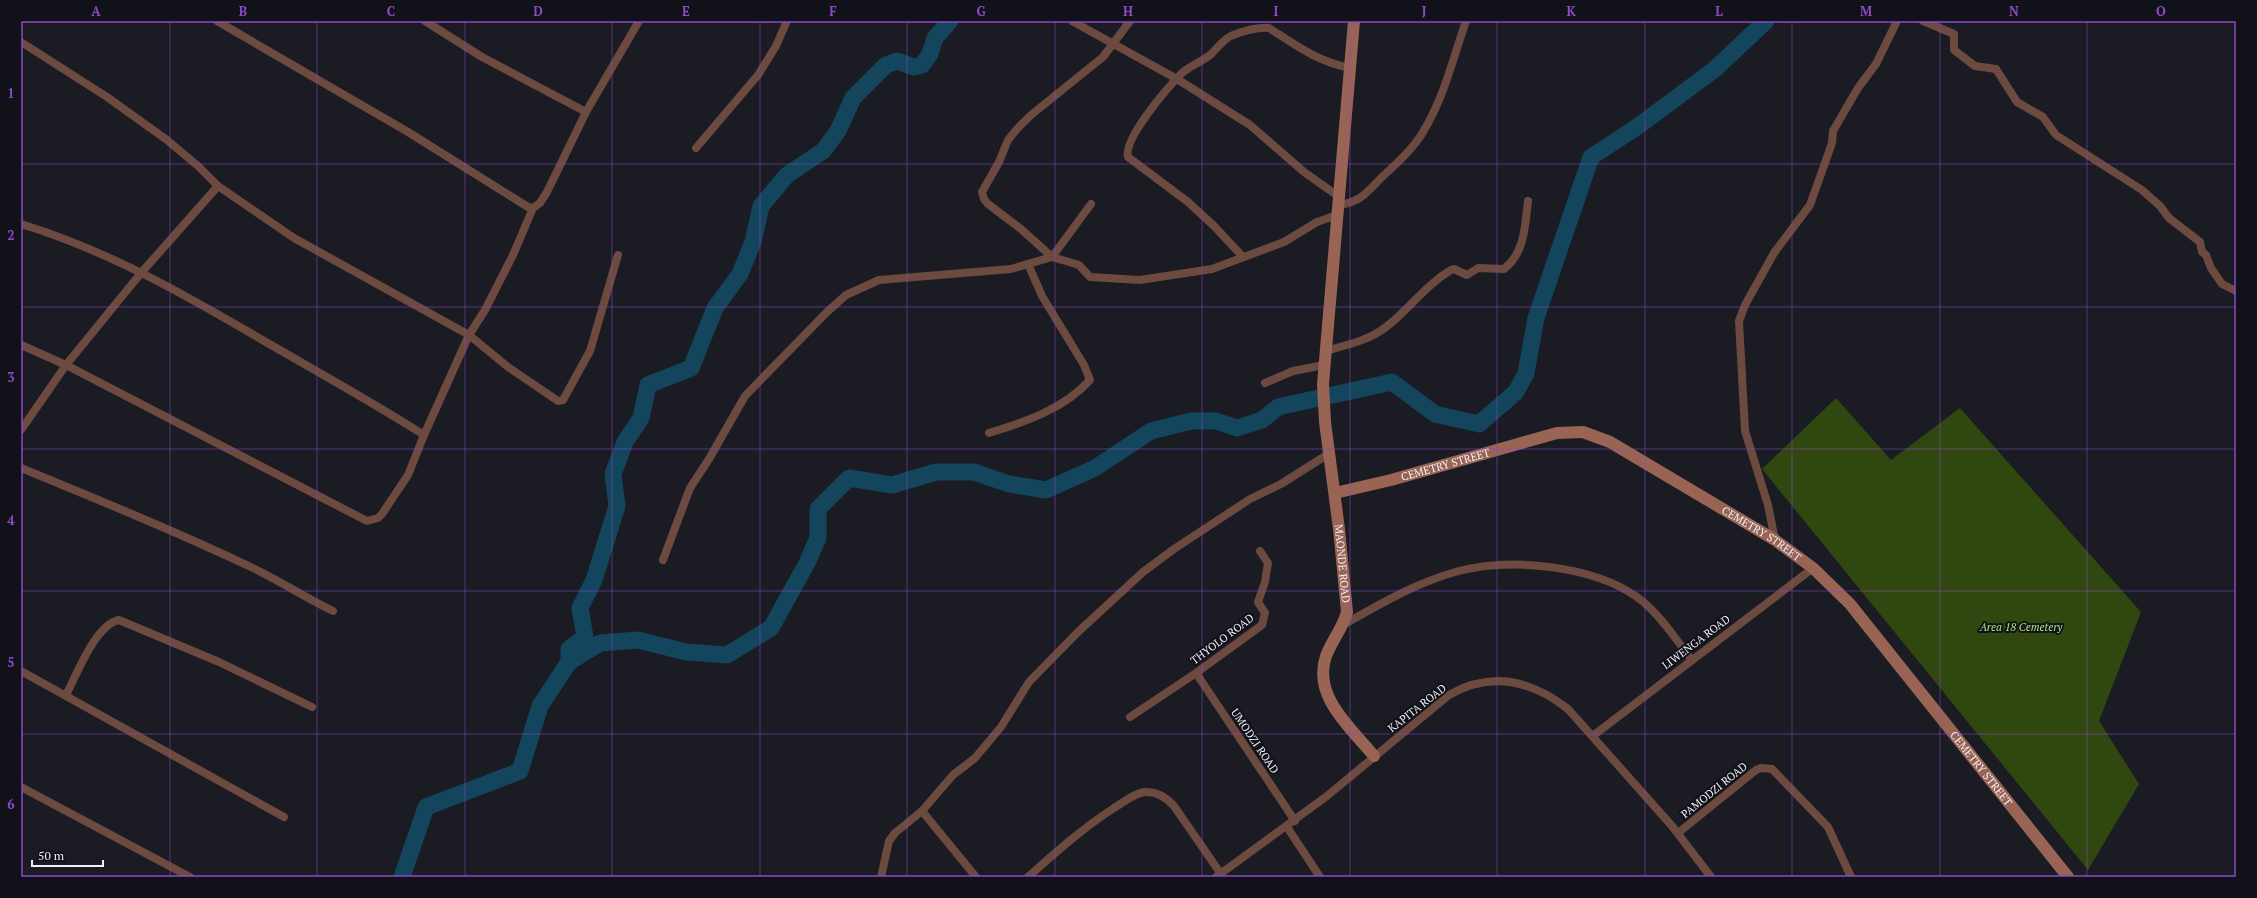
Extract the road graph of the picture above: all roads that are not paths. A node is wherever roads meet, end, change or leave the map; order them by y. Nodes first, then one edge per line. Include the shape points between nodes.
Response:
1 (217, 21) edge
2 (425, 21) edge
3 (639, 21) edge
4 (787, 21) edge
5 (1072, 21) edge
6 (1130, 21) edge
7 (1261, 21) edge
8 (1354, 21) edge
9 (1466, 21) edge
10 (1898, 21) edge
11 (1923, 21) edge
12 (1269, 28) junction
13 (21, 42) edge
14 (1115, 43) junction
15 (1351, 68) junction
16 (1177, 79) junction
17 (586, 112) junction
18 (696, 148) dead end
19 (218, 186) junction
20 (1528, 201) dead end
21 (1091, 204) dead end
22 (1338, 205) junction
23 (533, 208) junction
24 (21, 224) edge
25 (618, 255) dead end
26 (1052, 257) junction
27 (1243, 257) junction
28 (1028, 264) junction
29 (141, 273) junction
30 (2236, 291) edge
31 (469, 335) junction
32 (21, 345) edge
33 (1325, 352) junction
34 (66, 365) junction
35 (1324, 365) junction
36 (1266, 383) dead end
37 (21, 430) edge
38 (989, 433) dead end
39 (424, 435) junction
40 (1330, 453) junction
41 (21, 468) edge
42 (1335, 493) junction
43 (1775, 540) junction
44 (1260, 551) dead end
45 (663, 560) dead end
46 (1813, 568) junction
47 (333, 612) dead end
48 (1343, 625) junction
49 (1691, 659) junction
50 (21, 671) edge
51 (1196, 673) junction
52 (66, 695) junction
53 (312, 707) dead end
54 (1130, 717) dead end
55 (1594, 735) junction
56 (1374, 756) junction
57 (21, 787) edge
58 (922, 811) junction
59 (284, 817) dead end
60 (1295, 821) junction
61 (1287, 827) junction
62 (1678, 833) junction
63 (1218, 875) edge
64 (190, 877) edge
65 (881, 877) edge
66 (976, 877) edge
67 (1028, 877) edge
68 (1320, 877) edge
69 (1711, 877) edge
70 (1851, 877) edge
71 (2068, 877) edge

1 - 23 street
2 - 17 street via 482,57
3 - 17 street
4 - 18 street via 758,75
5 - 14 street
6 - 14 street
7 - 12 street
8 - 15 street, MAONDE ROAD
9 - 22 street via 1445,84 1423,133 1362,197 1351,204
10 - 43 street via 1876,64 1858,88 1833,131 1832,143 1810,205 1774,253 1745,305 1740,321 1745,431 1768,505
11 - 30 street via 1954,34 1954,50 1974,66 1996,69 2017,102 2043,117 2056,135 2142,190 2160,206 2168,218 2200,242 2202,252 2222,284
12 - 15 street via 1315,58
12 - 16 street via 1262,27 1232,35 1207,58 1187,69
13 - 19 street via 107,96 198,166
14 - 16 street
14 - 26 street via 1095,64 1017,129 1008,140 982,192 988,204
15 - 22 street, MAONDE ROAD
16 - 22 street via 1255,129
16 - 27 street via 1143,120 1129,145 1128,157 1188,202
17 - 23 street via 547,192
19 - 29 street
19 - 31 street via 294,238
20 - 33 street via 1524,234 1515,258 1504,269 1478,268 1467,275 1458,270 1451,270 1414,298 1384,328 1365,339
21 - 26 street
22 - 27 street via 1317,222 1284,242
22 - 33 street, MAONDE ROAD
23 - 31 street via 503,276
24 - 29 street via 97,250
25 - 31 street via 590,351 563,400 558,401 508,367
26 - 27 street via 1079,265 1090,277 1123,280 1198,272
26 - 28 street
28 - 38 street via 1042,296 1091,376 1090,380 1063,403 1031,419
28 - 45 street via 1011,269 879,280 846,295 745,396 690,488
29 - 34 street
29 - 39 street via 210,309
31 - 39 street
32 - 34 street
33 - 35 street, MAONDE ROAD
34 - 37 street
34 - 39 street via 366,521 378,518 382,514 408,475
35 - 36 street via 1293,371
35 - 40 street, MAONDE ROAD via 1325,422
40 - 42 street, MAONDE ROAD
40 - 58 street via 1207,526 1143,572 1043,665 1029,682 1001,727 976,758 953,776
41 - 47 street via 219,552
42 - 43 street, CEMETRY STREET via 1392,480 1557,433 1583,432 1610,442
42 - 48 street, MAONDE ROAD via 1347,612
43 - 46 street, CEMETRY STREET
44 - 51 street, THYOLO ROAD via 1268,563 1258,602 1265,613 1262,625
46 - 49 street, LIWENGA ROAD
46 - 71 street, CEMETRY STREET via 1850,604
48 - 49 street via 1417,586 1460,571 1507,566 1567,569 1609,582 1638,598 1650,608
48 - 56 street, MAONDE ROAD via 1324,660 1324,690 1335,708
49 - 55 street, LIWENGA ROAD
50 - 52 street
51 - 54 street, THYOLO ROAD
51 - 60 street, UMODZI ROAD
52 - 53 street via 100,633 109,623 119,620 219,662
52 - 59 street
55 - 56 street, KAPITA ROAD via 1568,709 1548,694 1517,683 1483,682 1465,686 1449,696
55 - 62 street, KAPITA ROAD
56 - 60 street, KAPITA ROAD
57 - 64 street
58 - 65 street via 895,833 889,842
58 - 66 street
60 - 61 street, KAPITA ROAD
61 - 63 street, KAPITA ROAD
61 - 68 street
62 - 69 street, KAPITA ROAD
62 - 70 street, PAMODZI ROAD via 1756,770 1772,769 1828,827
63 - 67 street via 1174,806 1165,797 1144,792 1133,796 1089,824

